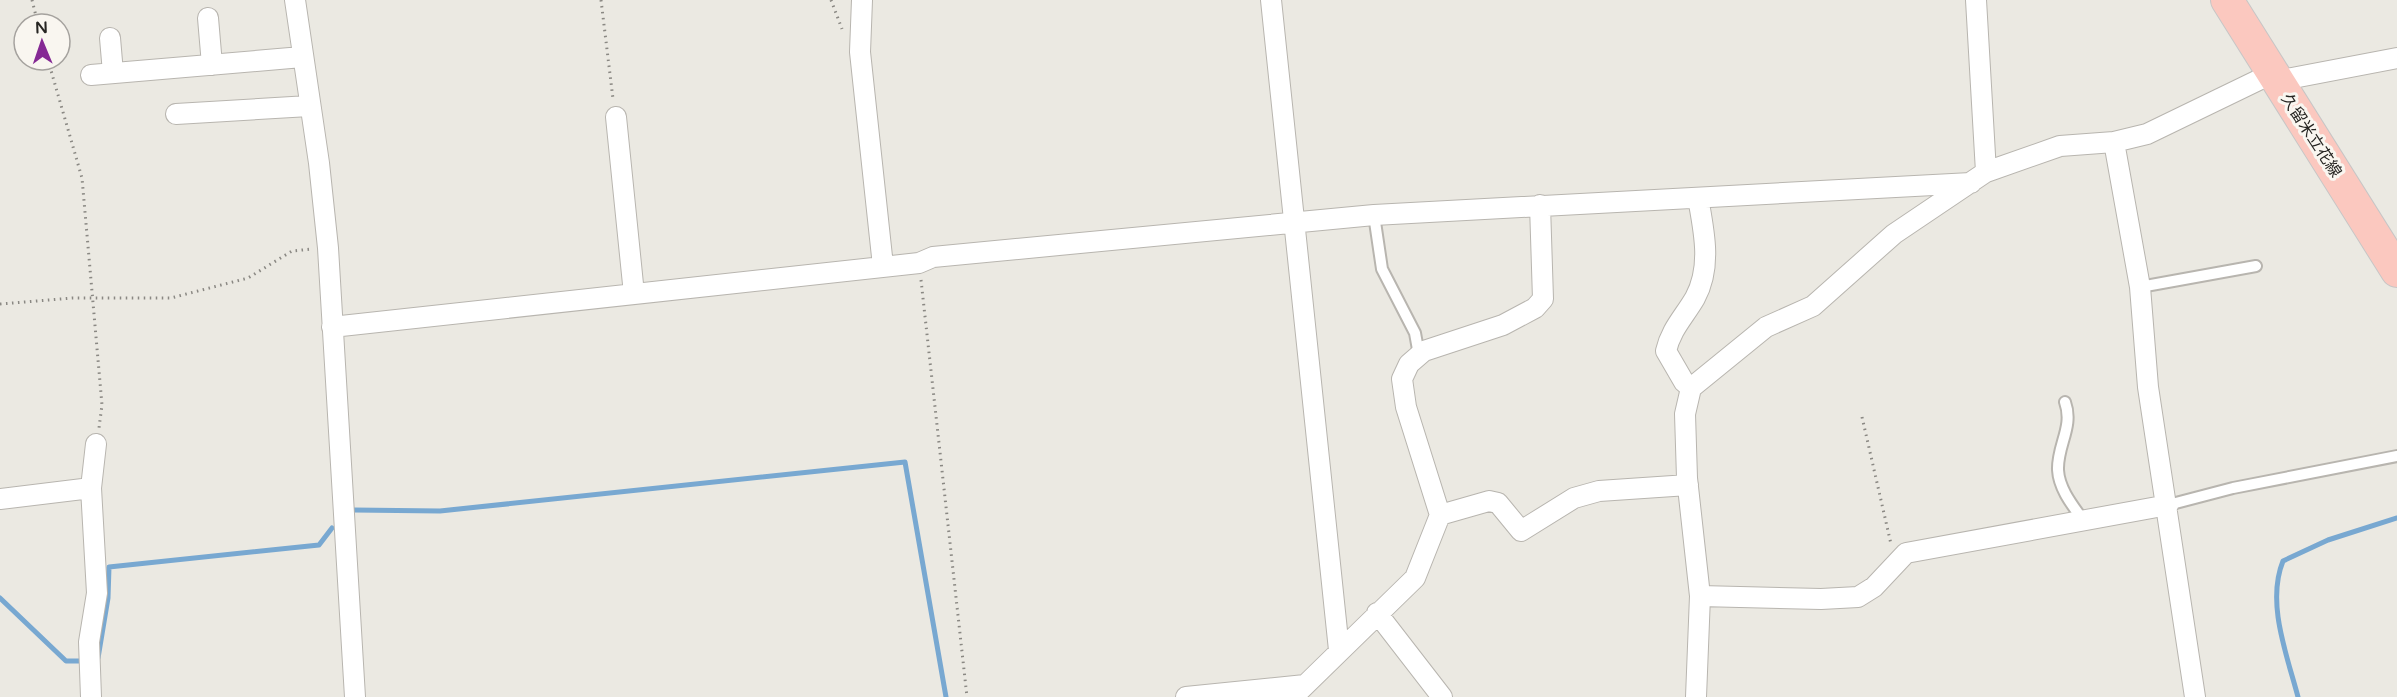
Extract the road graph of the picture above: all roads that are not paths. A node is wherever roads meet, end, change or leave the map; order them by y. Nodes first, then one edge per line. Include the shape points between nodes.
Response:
1 (295, 0) edge
2 (862, 0) edge
3 (1271, 0) edge
4 (1976, 0) edge
5 (2227, 0) edge
6 (208, 18) dead end
7 (110, 38) dead end
8 (302, 57) junction
9 (2397, 58) edge
10 (212, 65) junction
11 (112, 73) junction
12 (91, 75) dead end
13 (2275, 77) junction
14 (309, 106) junction
15 (176, 114) dead end
16 (616, 117) road end
17 (2114, 142) junction
18 (1979, 178) junction
19 (1698, 198) junction
20 (1540, 205) junction
21 (1374, 215) junction
22 (1293, 222) junction
23 (883, 266) junction
24 (2256, 266) dead end
25 (2397, 271) edge
26 (2140, 287) junction
27 (634, 294) junction
28 (332, 327) junction
29 (1419, 355) junction
30 (1691, 388) junction
31 (2065, 402) dead end
32 (96, 444) road end
33 (2397, 456) edge
34 (1688, 485) junction
35 (91, 488) junction
36 (0, 499) edge
37 (2168, 505) junction
38 (1440, 515) junction
39 (2083, 520) junction
40 (1700, 596) junction
41 (1377, 613) junction
42 (1339, 650) junction
43 (1299, 691) edge
44 (91, 697) edge
45 (355, 697) edge
46 (1186, 697) edge
47 (1442, 697) edge
48 (1696, 697) edge
49 (2195, 697) edge

1 - 8 street
2 - 23 street via 860,52
3 - 22 street
4 - 18 street
5 - 13 main road, 久留米立花線
6 - 10 street
7 - 11 street
8 - 10 street
8 - 14 street
9 - 13 street
10 - 11 street
11 - 12 street
13 - 17 street via 2147,134
13 - 25 main road, 久留米立花線
14 - 15 street
14 - 28 street via 328,248
16 - 27 street
17 - 18 street via 2060,146
17 - 26 street
18 - 19 street
18 - 30 street via 1894,234 1813,306 1766,327
19 - 20 street
19 - 30 street via 1706,252 1704,274 1696,297 1670,334 1666,351
20 - 21 street
20 - 29 street via 1543,298 1535,308 1503,325
21 - 22 street
21 - 29 lane via 1382,269 1414,333
22 - 23 street via 933,257 919,264
22 - 42 street
23 - 27 street
24 - 26 lane
26 - 37 street via 2148,387
27 - 28 street
28 - 45 street
29 - 38 street via 1402,379 1406,407
30 - 34 street via 1685,414
31 - 39 lane via 2070,415 2058,470 2062,485
32 - 35 street
33 - 37 lane via 2233,488
34 - 38 street via 1599,490 1574,498 1521,531 1498,502
34 - 40 street
35 - 36 street
35 - 44 street via 97,593 89,642
37 - 39 street
37 - 49 street
38 - 41 street via 1415,578
39 - 40 street via 1906,553 1874,587 1858,597 1821,600
40 - 48 street
41 - 42 street
41 - 47 street
42 - 43 street
43 - 46 street

